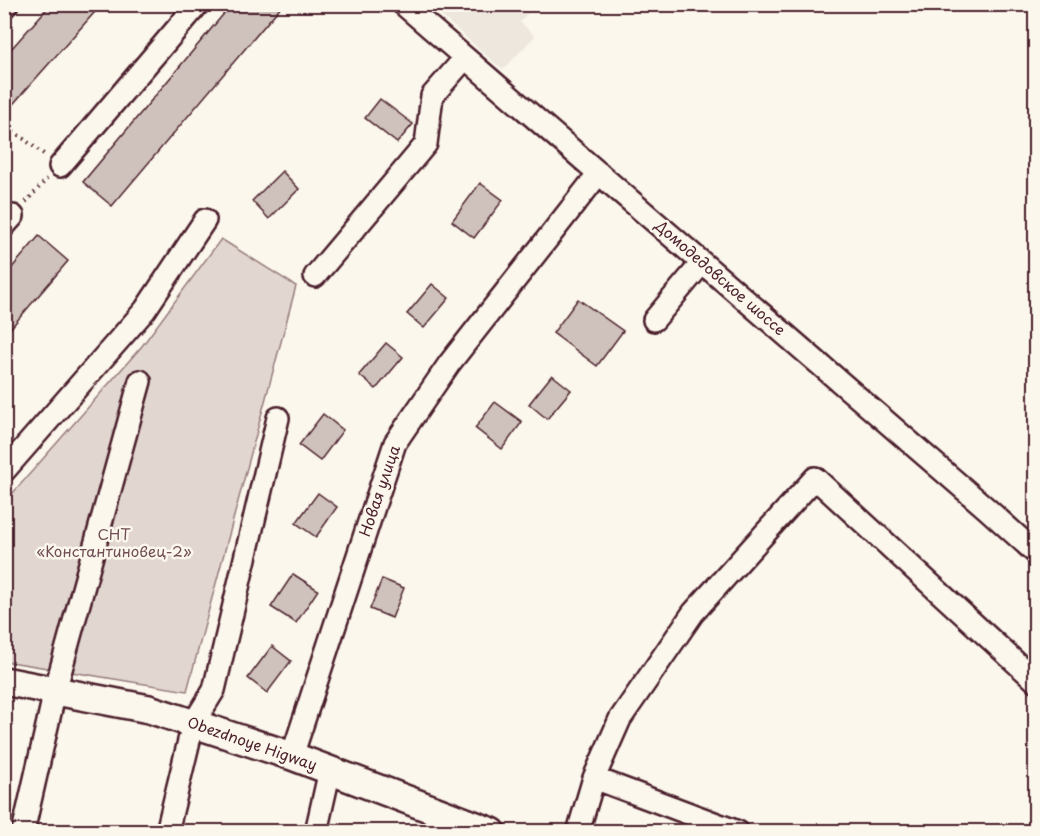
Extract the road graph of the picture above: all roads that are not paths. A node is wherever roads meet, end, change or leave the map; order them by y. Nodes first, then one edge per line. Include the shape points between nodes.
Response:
1 (198, 4) edge
2 (403, 4) edge
3 (465, 58) junction
4 (60, 166) road end
5 (599, 173) junction
6 (204, 220) dead end
7 (702, 263) junction
8 (315, 276) dead end
9 (654, 320) dead end
10 (140, 381) dead end
11 (278, 418) dead end
12 (4, 471) edge
13 (1035, 553) edge
14 (4, 681) edge
15 (1035, 681) edge
16 (55, 691) junction
17 (193, 724) junction
18 (292, 756) junction
19 (330, 770) junction
20 (594, 778) junction
21 (477, 829) edge
22 (23, 831) edge
23 (167, 831) edge
24 (316, 831) edge
25 (578, 831) edge
26 (738, 831) edge

1 - 4 street
2 - 3 street, Домодедовское шоссе
3 - 5 street, Домодедовское шоссе
3 - 8 street via 432,96 426,144
5 - 7 street, Домодедовское шоссе
5 - 18 street, Новая улица via 449,364 395,443
6 - 12 street via 145,310
7 - 9 street
7 - 13 street, Домодедовское шоссе
10 - 16 street
11 - 17 street via 214,690
14 - 16 main road, Obezdnoye Higway
15 - 20 street via 816,478 693,613 620,719
16 - 17 main road, Obezdnoye Higway via 149,709
16 - 22 street
17 - 18 main road, Obezdnoye Higway
17 - 23 street
18 - 19 main road, Obezdnoye Higway
19 - 21 main road, Obezdnoye Higway
19 - 24 street
20 - 25 street
20 - 26 street

